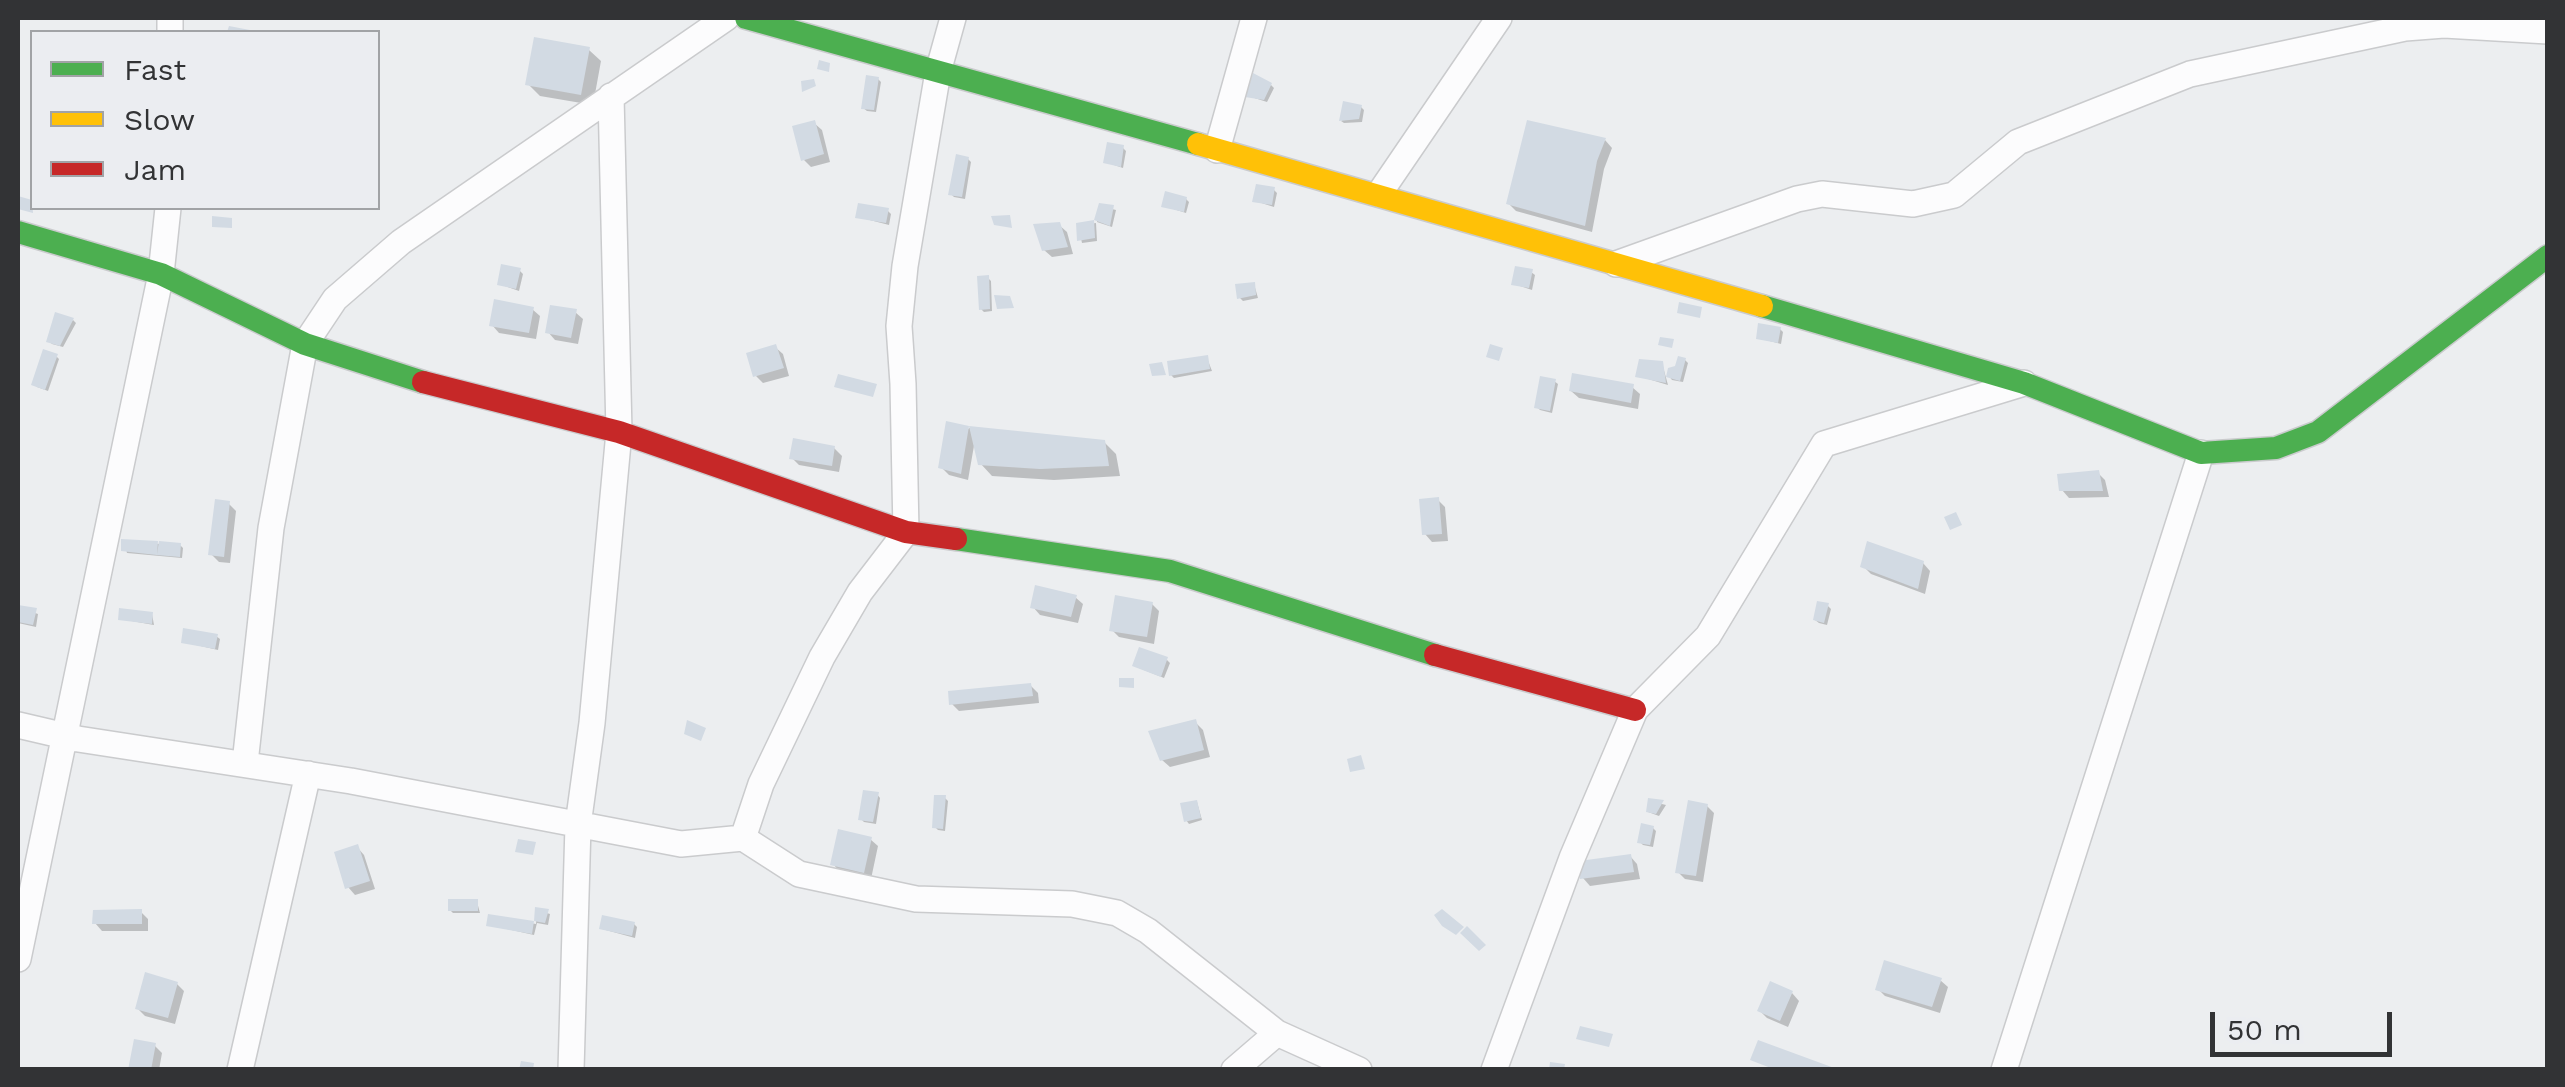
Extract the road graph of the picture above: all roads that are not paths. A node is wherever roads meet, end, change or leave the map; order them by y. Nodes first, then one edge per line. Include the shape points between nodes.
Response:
1 (726, 18) edge
2 (746, 18) edge
3 (953, 18) edge
4 (1254, 18) edge
5 (1500, 18) edge
6 (2548, 31) edge
7 (938, 72) junction
8 (612, 96) junction
9 (1217, 150) junction
10 (1379, 194) junction
11 (168, 210) edge
12 (18, 232) edge
13 (2548, 256) edge
14 (1616, 264) junction
15 (161, 274) junction
16 (305, 344) junction
17 (2024, 383) junction
18 (618, 432) junction
19 (2202, 452) junction
20 (906, 532) junction
21 (1635, 710) junction
22 (18, 725) edge
23 (62, 735) junction
24 (245, 764) junction
25 (308, 774) junction
26 (578, 825) junction
27 (743, 838) junction
28 (18, 959) edge
29 (1278, 1033) junction
30 (240, 1070) edge
31 (572, 1070) edge
32 (1234, 1070) edge
33 (1359, 1070) edge
34 (1494, 1070) edge
35 (2004, 1070) edge

1 - 8 street
2 - 7 street
3 - 7 street
4 - 9 street
5 - 10 street
6 - 14 street via 2405,28 2190,74 2018,142 1954,195 1913,204 1840,194 1797,199
7 - 9 street
7 - 20 street via 899,326
8 - 16 street via 400,242 335,298
8 - 18 street
9 - 10 street
10 - 14 street
11 - 15 street
12 - 15 street
13 - 19 street via 2318,432 2276,448
14 - 17 street
15 - 16 street
15 - 23 street
16 - 18 street via 407,378
16 - 24 street via 271,528
17 - 19 street
17 - 21 street via 1824,444 1708,636
18 - 20 street
18 - 26 street
19 - 35 street
20 - 21 street via 1170,572
20 - 27 street via 822,656
21 - 34 street
22 - 23 street
23 - 24 street
23 - 28 street
24 - 25 street
25 - 26 street
25 - 30 street
26 - 27 street via 680,844
26 - 31 street
27 - 29 street via 799,874 916,899 1072,904 1117,913
29 - 32 street
29 - 33 street

